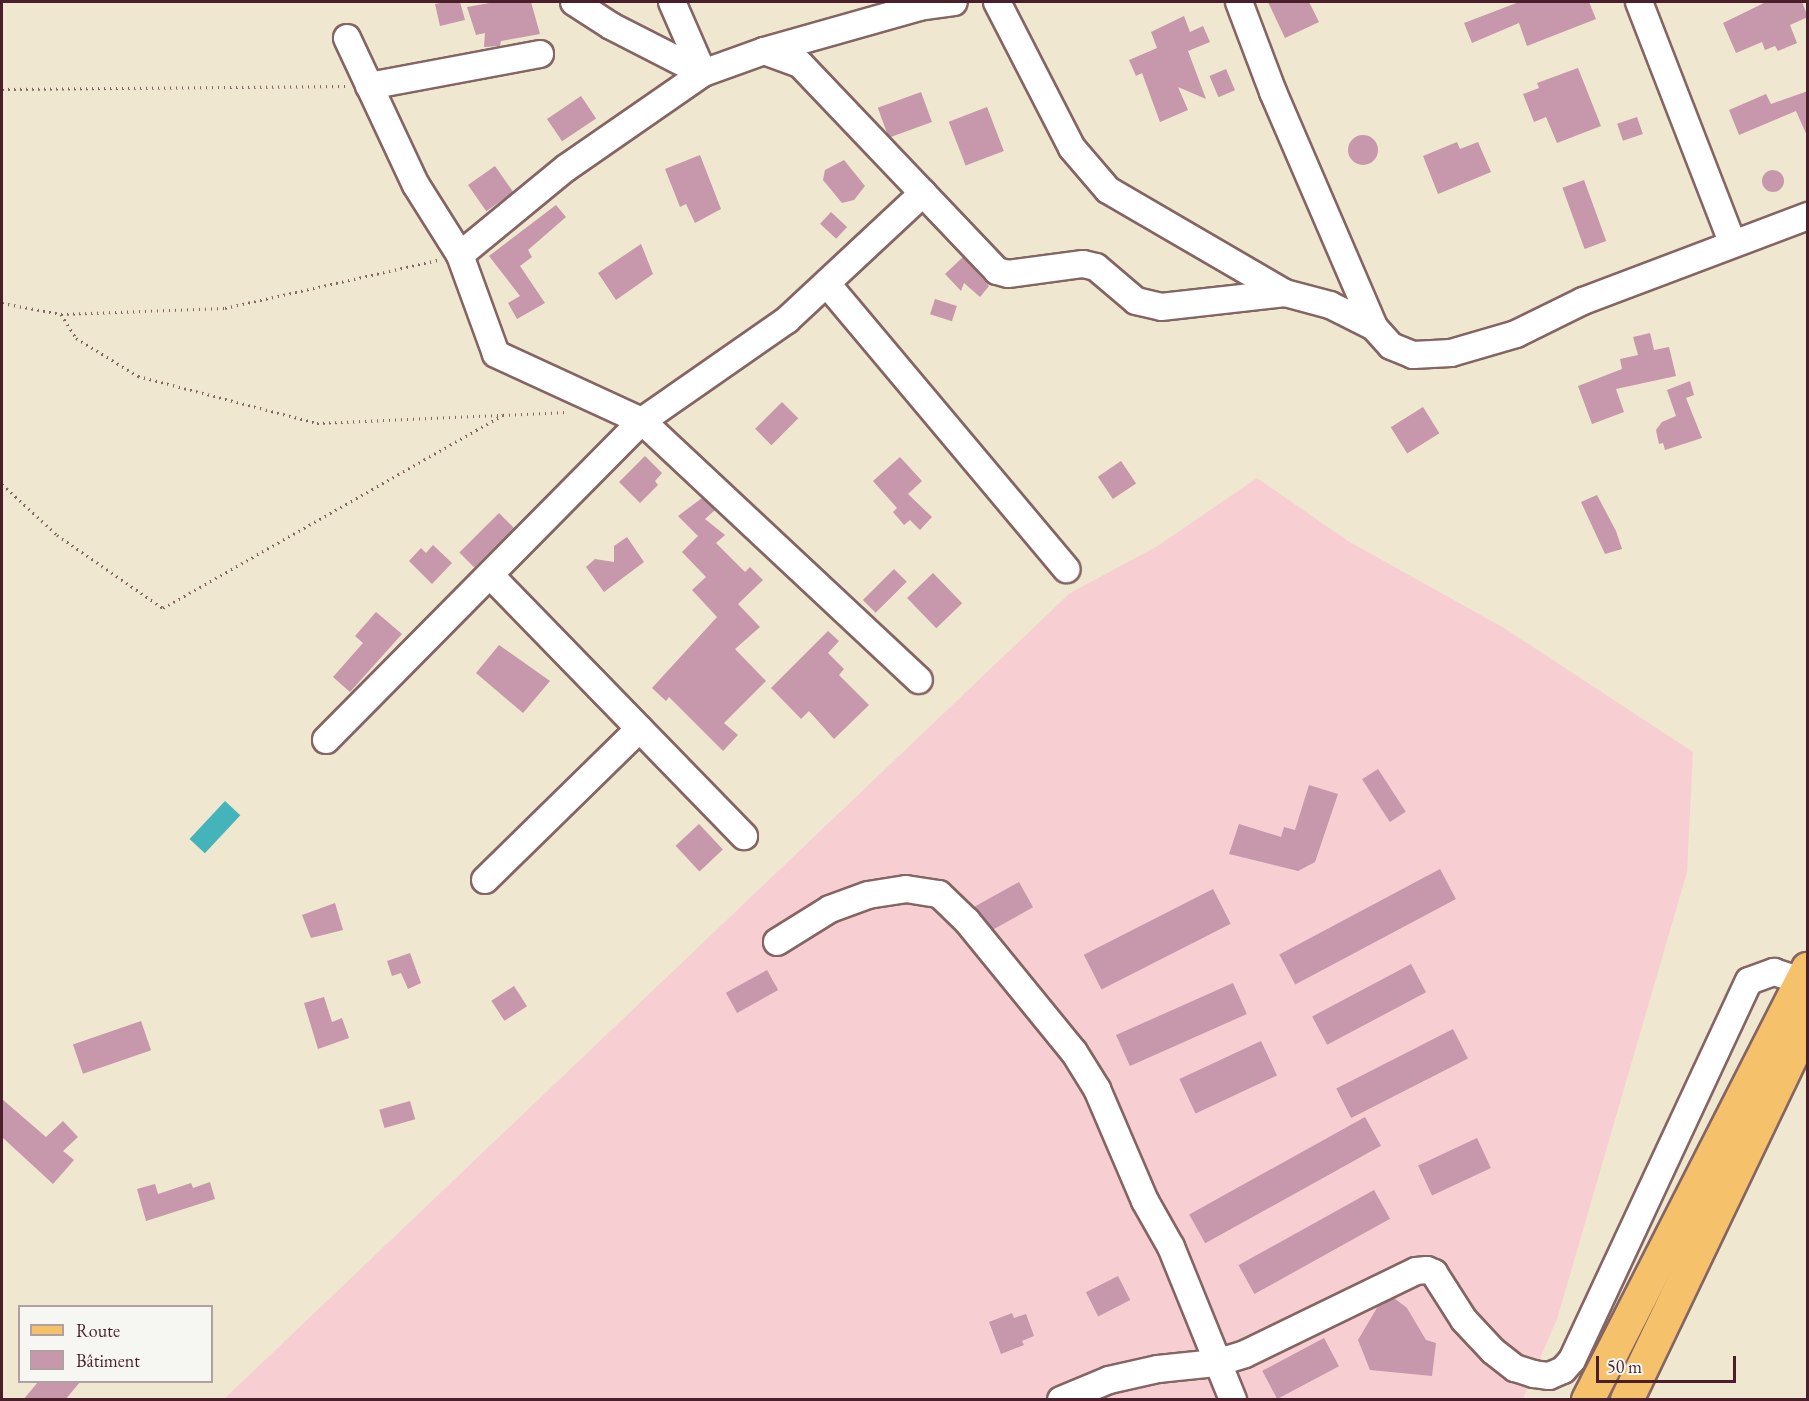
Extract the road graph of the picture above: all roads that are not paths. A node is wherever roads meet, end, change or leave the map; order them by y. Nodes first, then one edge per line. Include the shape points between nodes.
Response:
1 (574, 2) edge
2 (672, 2) edge
3 (954, 2) edge
4 (997, 2) edge
5 (1239, 2) edge
6 (1639, 2) edge
7 (347, 38) dead end
8 (764, 51) junction
9 (540, 54) dead end
10 (703, 73) junction
11 (369, 86) junction
12 (923, 193) junction
13 (1808, 216) edge
14 (1732, 242) junction
15 (460, 255) junction
16 (828, 285) junction
17 (1286, 293) junction
18 (1374, 327) junction
19 (642, 421) junction
20 (1066, 569) dead end
21 (491, 576) junction
22 (919, 680) dead end
23 (639, 729) junction
24 (326, 740) dead end
25 (744, 836) dead end
26 (485, 880) dead end
27 (777, 942) dead end
28 (1806, 978) edge
29 (1808, 1022) edge
30 (1216, 1364) junction
31 (1061, 1400) edge
32 (1233, 1400) edge
33 (1588, 1400) edge
34 (1627, 1400) edge

1 - 10 street via 610,27
2 - 10 street
3 - 8 street via 919,7
4 - 17 street via 1072,148 1089,172 1108,190
5 - 18 street via 1273,92
6 - 14 street
7 - 11 street
8 - 10 street
8 - 12 street via 800,64
9 - 11 street
10 - 15 street via 567,168
11 - 15 street via 416,185
12 - 16 street
12 - 17 street via 997,271 1008,274 1083,264 1096,267 1136,301 1161,307
13 - 14 street
14 - 18 street via 1583,301 1516,334 1451,353 1413,355 1391,346
15 - 19 street via 496,354
16 - 19 street via 787,320
16 - 20 street
17 - 18 street via 1330,305
19 - 21 street
19 - 22 street
21 - 23 street
21 - 24 street
23 - 25 street
23 - 26 street
27 - 30 street via 830,909 868,895 906,889 939,894 967,921 1066,1042 1097,1089 1145,1201 1171,1247
28 - 30 street via 1774,972 1749,981 1572,1360 1563,1370 1549,1376 1534,1374 1508,1362 1464,1320 1434,1273 1427,1270
28 - 33 main road
29 - 34 main road via 1758,1117
30 - 31 street via 1158,1369 1109,1380
30 - 32 street

